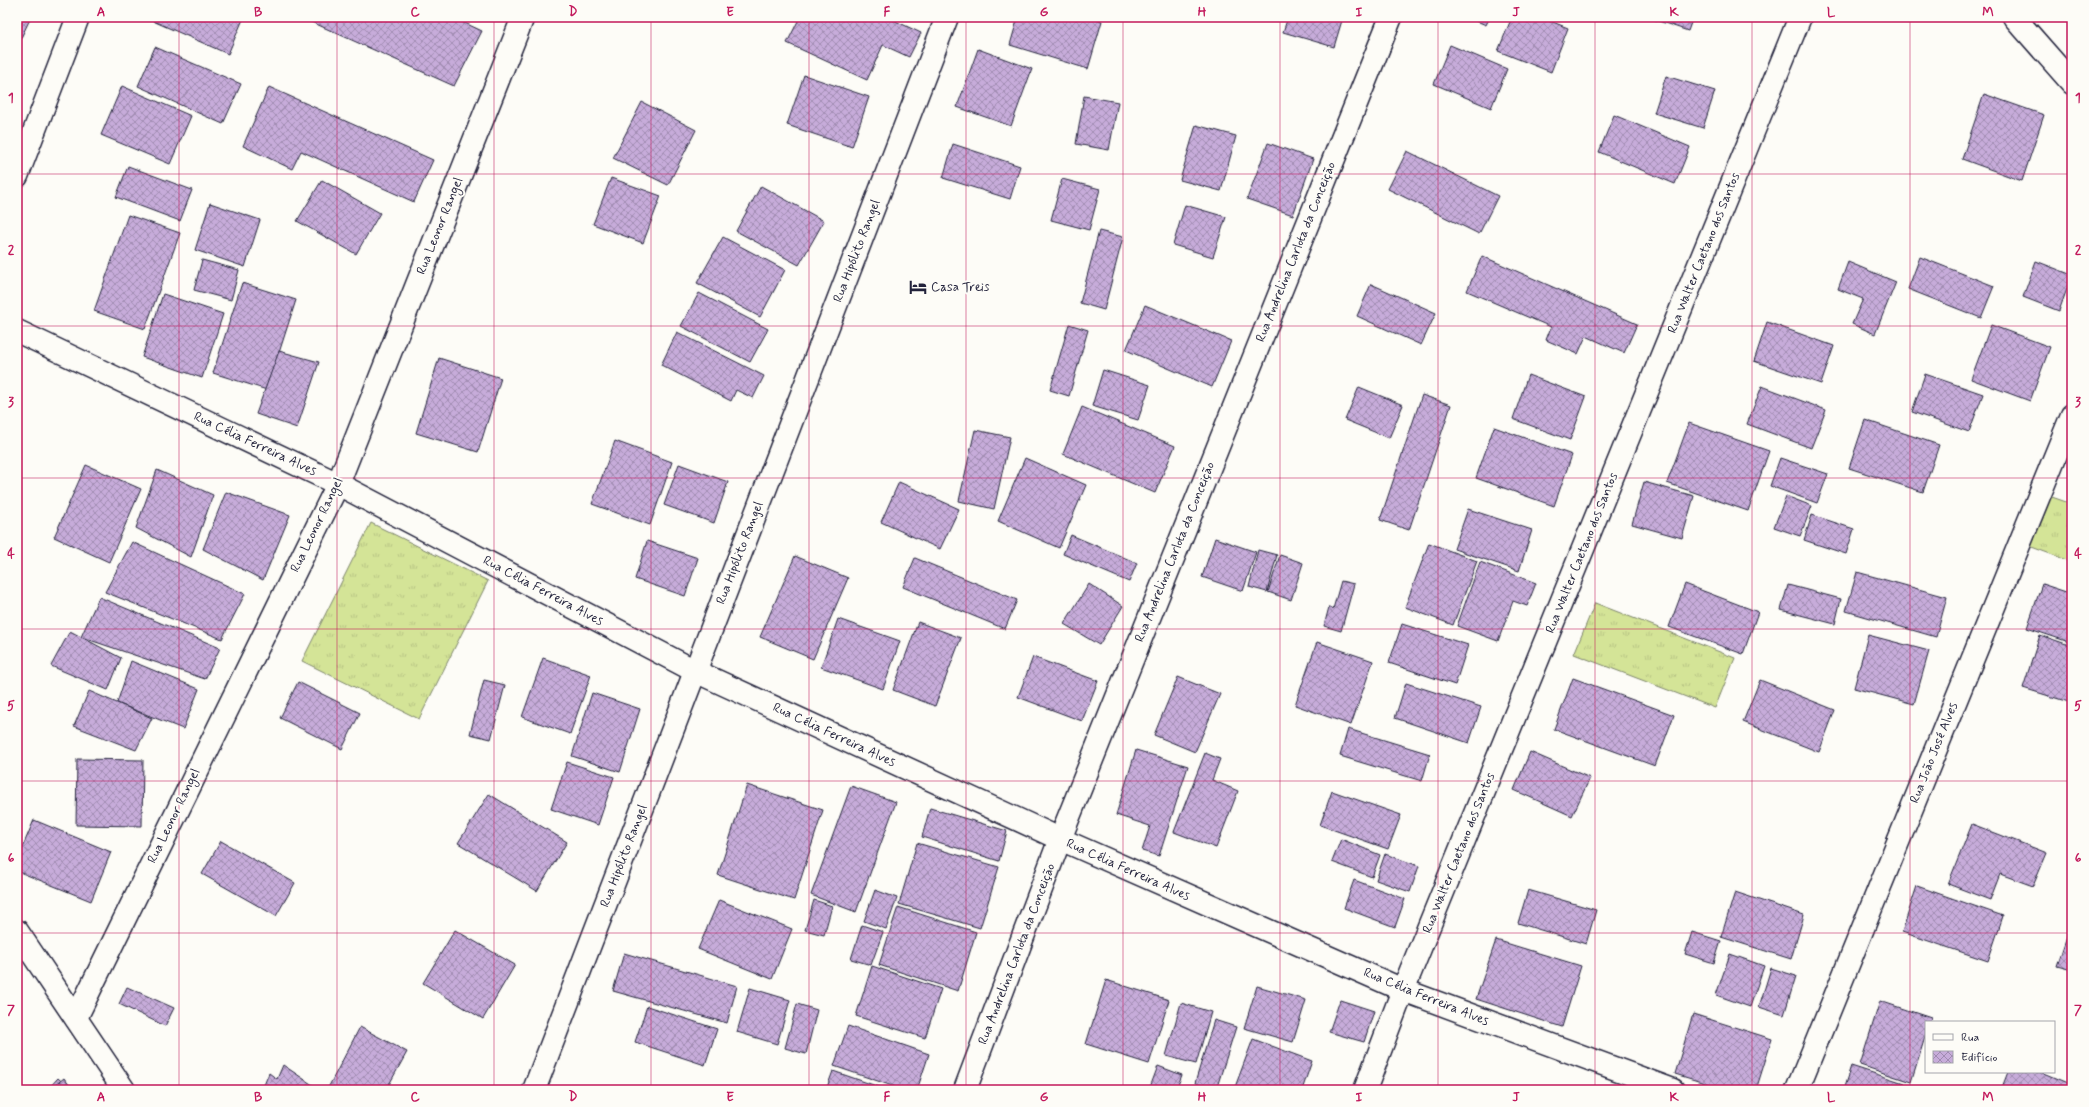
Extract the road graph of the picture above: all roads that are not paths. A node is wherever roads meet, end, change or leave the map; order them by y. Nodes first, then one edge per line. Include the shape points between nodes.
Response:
1 (78, 17) edge
2 (523, 17) edge
3 (947, 17) edge
4 (1391, 17) edge
5 (1800, 17) edge
6 (2014, 17) edge
7 (2072, 83) edge
8 (17, 176) edge
9 (17, 331) edge
10 (2072, 415) edge
11 (338, 484) junction
12 (695, 671) junction
13 (1060, 840) junction
14 (17, 931) edge
15 (1403, 990) junction
16 (76, 1018) junction
17 (124, 1090) edge
18 (534, 1090) edge
19 (965, 1090) edge
20 (1365, 1090) edge
21 (1673, 1090) edge
22 (1797, 1090) edge

1 - 8 street
2 - 11 street, Rua Leonor Rangel
3 - 12 street, Rua Hipólito Rangel
4 - 13 street, Rua Andrelina Carlota da Conceição
5 - 15 street, Rua Walter Caetano dos Santos
6 - 7 street
9 - 11 street, Rua Célia Ferreira Alves
10 - 22 street, Rua João José Alves
11 - 12 street, Rua Célia Ferreira Alves
11 - 16 street, Rua Leonor Rangel
12 - 13 street, Rua Célia Ferreira Alves
12 - 18 street, Rua Hipólito Rangel
13 - 15 street, Rua Célia Ferreira Alves
13 - 19 street, Rua Andrelina Carlota da Conceição
14 - 16 street
15 - 20 street, Rua Walter Caetano dos Santos
15 - 21 street, Rua Célia Ferreira Alves
16 - 17 street

